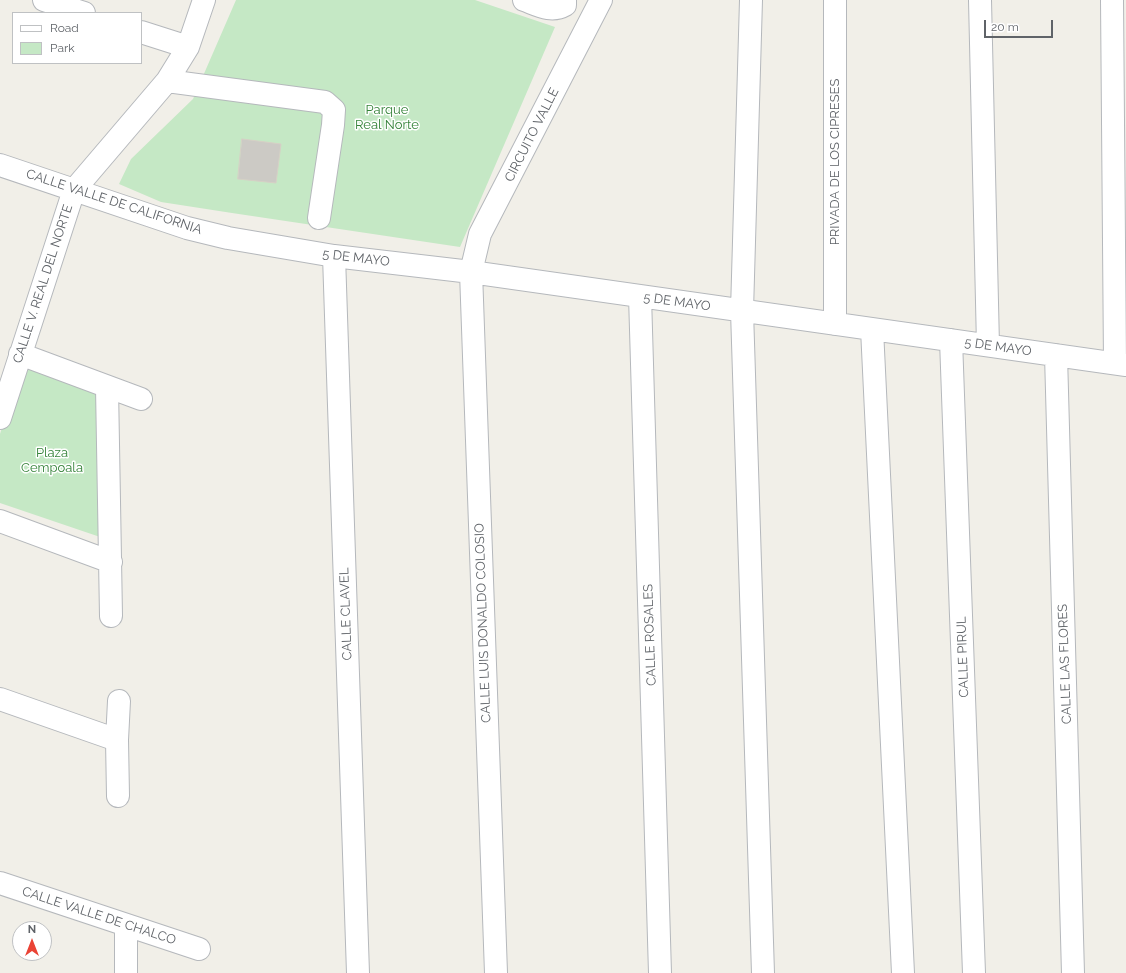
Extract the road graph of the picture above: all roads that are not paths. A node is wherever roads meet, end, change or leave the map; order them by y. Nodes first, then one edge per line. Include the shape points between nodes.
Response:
1 (44, 0) edge
2 (204, 0) edge
3 (524, 0) edge
4 (565, 0) edge
5 (601, 0) edge
6 (751, 0) edge
7 (835, 0) edge
8 (980, 0) edge
9 (1112, 0) edge
10 (81, 12) edge
11 (142, 32) edge
12 (188, 47) junction
13 (168, 81) junction
14 (0, 165) edge
15 (74, 190) junction
16 (320, 218) dead end
17 (228, 238) joint
18 (334, 256) junction
19 (471, 272) junction
20 (640, 296) junction
21 (742, 311) junction
22 (835, 324) junction
23 (872, 329) junction
24 (951, 340) junction
25 (988, 345) junction
26 (20, 354) junction
27 (1056, 355) junction
28 (1120, 364) edge
29 (107, 387) junction
30 (141, 399) dead end
31 (0, 418) edge
32 (0, 521) edge
33 (110, 562) junction
34 (110, 616) dead end
35 (0, 699) edge
36 (119, 701) dead end
37 (117, 740) junction
38 (118, 796) dead end
39 (0, 883) edge
40 (126, 925) junction
41 (199, 949) dead end
42 (126, 973) edge
43 (358, 973) edge
44 (496, 973) edge
45 (660, 973) edge
46 (763, 973) edge
47 (903, 973) edge
48 (974, 973) edge
49 (1074, 973) edge

1 - 10 street
2 - 12 street, CALLE V. REAL DEL NORTE
3 - 4 street via 558,9 565,5
5 - 19 street, CIRCUITO VALLE via 480,234
6 - 21 street
7 - 22 street, PRIVADA DE LOS CIPRESES
8 - 25 street
9 - 28 street
11 - 12 street
12 - 13 street, CALLE V. REAL DEL NORTE
13 - 15 street, CALLE V. REAL DEL NORTE
13 - 16 street via 325,102 334,110
14 - 15 street, CALLE VALLE DE CALIFORNIA
15 - 17 street, CALLE VALLE DE CALIFORNIA via 187,228
15 - 26 street, CALLE V. REAL DEL NORTE
17 - 18 street, 5 DE MAYO
18 - 19 street, 5 DE MAYO
18 - 43 street, CALLE CLAVEL
19 - 20 street, 5 DE MAYO
19 - 44 street, CALLE LUIS DONALDO COLOSIO
20 - 21 street, 5 DE MAYO
20 - 45 street, CALLE ROSALES
21 - 22 street, 5 DE MAYO
21 - 46 street
22 - 23 street, 5 DE MAYO
23 - 24 street, 5 DE MAYO
23 - 47 street
24 - 25 street, 5 DE MAYO
24 - 48 street, CALLE PIRUL
25 - 27 street, 5 DE MAYO
26 - 29 street
26 - 31 street, CALLE V. REAL DEL NORTE
27 - 28 street, 5 DE MAYO
27 - 49 street, CALLE LAS FLORES
29 - 30 street
29 - 33 street
32 - 33 street
33 - 34 street
35 - 37 street
36 - 37 street
37 - 38 street
39 - 40 street, CALLE VALLE DE CHALCO
40 - 41 street, CALLE VALLE DE CHALCO
40 - 42 street

